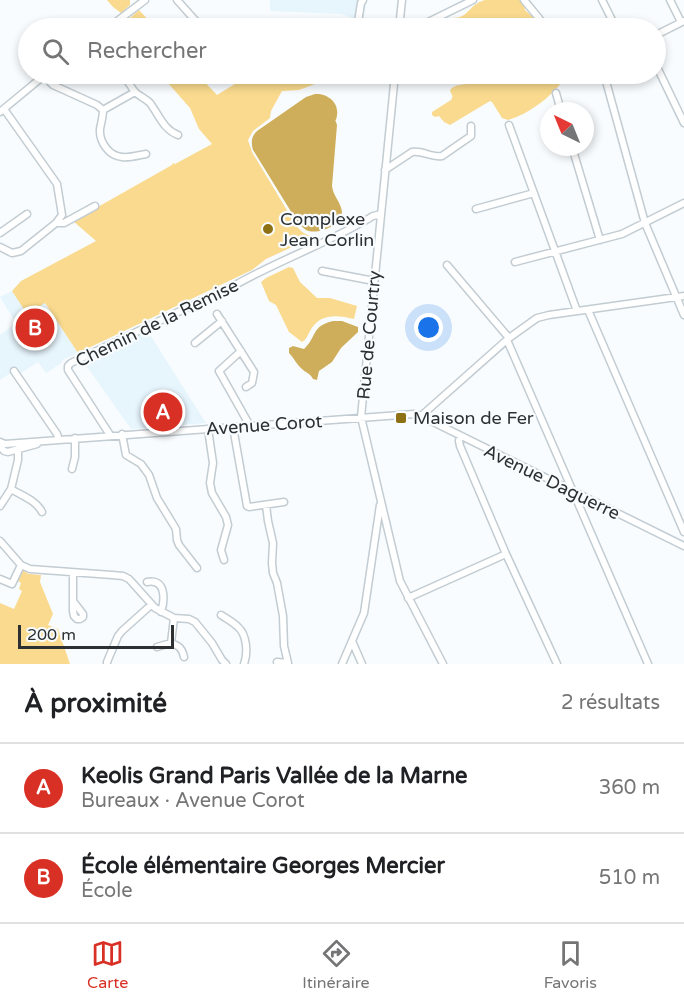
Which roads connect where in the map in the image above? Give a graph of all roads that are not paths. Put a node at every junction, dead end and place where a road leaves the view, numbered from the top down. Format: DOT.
graph roads {
  1 [pos="143,0"];
  2 [pos="177,0"];
  3 [pos="363,0"];
  4 [pos="402,0"];
  5 [pos="472,0"];
  6 [pos="524,0"];
  7 [pos="602,0"];
  8 [pos="670,0"];
  9 [pos="120,18"];
  10 [pos="193,18"];
  11 [pos="359,18"];
  12 [pos="400,18"];
  13 [pos="436,18"];
  14 [pos="539,18"];
  15 [pos="611,18"];
  16 [pos="683,22"];
  17 [pos="666,30"];
  18 [pos="36,84"];
  19 [pos="52,84"];
  20 [pos="130,84"];
  21 [pos="394,84"];
  22 [pos="607,84"];
  23 [pos="665,84"];
  24 [pos="135,92"];
  25 [pos="556,93"];
  26 [pos="558,102"];
  27 [pos="2,110"];
  28 [pos="103,110"];
  29 [pos="684,123"];
  30 [pos="509,125"];
  31 [pos="471,126"];
  32 [pos="178,135"];
  33 [pos="146,154"];
  34 [pos="575,156"];
  35 [pos="385,170"];
  36 [pos="534,193"];
  37 [pos="684,203"];
  38 [pos="95,206"];
  39 [pos="476,209"];
  40 [pos="27,214"];
  41 [pos="381,214"];
  42 [pos="645,223"];
  43 [pos="56,224"];
  44 [pos="0,233"];
  45 [pos="600,240"];
  46 [pos="0,248"];
  47 [pos="556,252"];
  48 [pos="515,262"];
  49 [pos="447,265"];
  50 [pos="322,271"];
  51 [pos="374,281"];
  52 [pos="676,296"];
  53 [pos="684,296"];
  54 [pos="588,310"];
  55 [pos="577,311"];
  56 [pos="217,314"];
  57 [pos="684,315"];
  58 [pos="222,321"];
  59 [pos="508,339"];
  60 [pos="195,343"];
  61 [pos="241,351"];
  62 [pos="14,371"];
  63 [pos="246,387"];
  64 [pos="421,416"];
  65 [pos="361,417"];
  66 [pos="250,426"];
  67 [pos="233,427"];
  68 [pos="208,429"];
  69 [pos="122,434"];
  70 [pos="110,435"];
  71 [pos="460,436"];
  72 [pos="75,438"];
  73 [pos="59,440"];
  74 [pos="3,448"];
  75 [pos="18,449"];
  76 [pos="16,468"];
  77 [pos="72,469"];
  78 [pos="11,489"];
  79 [pos="573,491"];
  80 [pos="284,502"];
  81 [pos="266,505"];
  82 [pos="0,506"];
  83 [pos="42,512"];
  84 [pos="381,522"];
  85 [pos="684,532"];
  86 [pos="0,541"];
  87 [pos="684,546"];
  88 [pos="506,554"];
  89 [pos="224,560"];
  90 [pos="21,565"];
  91 [pos="197,568"];
  92 [pos="73,573"];
  93 [pos="0,579"];
  94 [pos="147,582"];
  95 [pos="408,598"];
  96 [pos="74,601"];
  97 [pos="151,605"];
  98 [pos="161,612"];
  99 [pos="221,615"];
  100 [pos="174,618"];
  101 [pos="352,641"];
  102 [pos="171,642"];
  103 [pos="158,647"];
  104 [pos="184,657"];
  105 [pos="277,662"];
  106 [pos="107,664"];
  107 [pos="226,664"];
  108 [pos="244,664"];
  109 [pos="342,664"];
  110 [pos="362,664"];
  111 [pos="443,664"];
  112 [pos="556,664"];
  113 [pos="648,664"];
  1 -- 9 [label="street"];
  2 -- 10 [label="street"];
  3 -- 11 [label="street"];
  4 -- 12 [label="street"];
  5 -- 13 [label="street"];
  6 -- 14 [label="street"];
  7 -- 15 [label="street"];
  8 -- 16 [label="street"];
  16 -- 17 [label="street"];
  18 -- 27 [label="street"];
  19 -- 28 [label="street"];
  20 -- 24 [label="street"];
  21 -- 35 [label="street, Rue de Courtry"];
  22 -- 42 [label="street"];
  23 -- 29 [label="street"];
  24 -- 28 [label="street"];
  24 -- 32 [label="street"];
  25 -- 26 [label="street"];
  27 -- 43 [label="street"];
  28 -- 33 [label="street"];
  30 -- 36 [label="street"];
  31 -- 35 [label="street"];
  34 -- 45 [label="street"];
  35 -- 41 [label="street, Rue de Courtry"];
  36 -- 39 [label="street"];
  36 -- 47 [label="street"];
  37 -- 42 [label="street"];
  38 -- 43 [label="street"];
  40 -- 44 [label="street"];
  41 -- 51 [label="street, Rue de Courtry"];
  41 -- 70 [label="street, Chemin de la Remise"];
  42 -- 45 [label="street"];
  42 -- 52 [label="street"];
  43 -- 46 [label="street"];
  45 -- 47 [label="street"];
  47 -- 48 [label="street"];
  47 -- 55 [label="street"];
  49 -- 59 [label="street"];
  50 -- 51 [label="street"];
  51 -- 65 [label="street, Rue de Courtry"];
  52 -- 53 [label="street"];
  52 -- 54 [label="street"];
  52 -- 57 [label="street"];
  54 -- 55 [label="street"];
  54 -- 85 [label="street"];
  55 -- 59 [label="street"];
  56 -- 58 [label="street"];
  58 -- 60 [label="street"];
  58 -- 61 [label="street"];
  59 -- 64 [label="street"];
  59 -- 79 [label="street"];
  61 -- 63 [label="street"];
  61 -- 66 [label="street"];
  62 -- 73 [label="street"];
  64 -- 65 [label="street, Avenue Corot"];
  64 -- 71 [label="street, Avenue Daguerre"];
  65 -- 66 [label="street, Avenue Corot"];
  65 -- 84 [label="street, Rue de Courtry"];
  66 -- 67 [label="street, Avenue Corot"];
  67 -- 68 [label="street, Avenue Corot"];
  67 -- 81 [label="street"];
  68 -- 69 [label="street, Avenue Corot"];
  68 -- 89 [label="street"];
  69 -- 70 [label="street, Avenue Corot"];
  69 -- 91 [label="street"];
  70 -- 72 [label="street, Avenue Corot"];
  71 -- 79 [label="street, Avenue Daguerre"];
  71 -- 88 [label="street"];
  72 -- 73 [label="street, Avenue Corot"];
  72 -- 77 [label="street"];
  73 -- 74 [label="street, Avenue Corot"];
  73 -- 75 [label="street, Avenue Corot"];
  74 -- 75 [label="street, Avenue Corot"];
  74 -- 76 [label="street"];
  75 -- 76 [label="street"];
  76 -- 78 [label="street"];
  78 -- 82 [label="street"];
  78 -- 83 [label="street"];
  79 -- 87 [label="street, Avenue Daguerre"];
  79 -- 113 [label="street"];
  80 -- 81 [label="street"];
  81 -- 105 [label="street"];
  84 -- 95 [label="street, Rue de Courtry"];
  84 -- 101 [label="street"];
  86 -- 90 [label="street"];
  88 -- 95 [label="street"];
  88 -- 112 [label="street"];
  90 -- 92 [label="street"];
  90 -- 93 [label="street"];
  92 -- 96 [label="street"];
  92 -- 97 [label="street"];
  94 -- 98 [label="street"];
  95 -- 111 [label="street, Rue de Courtry"];
  97 -- 98 [label="street"];
  97 -- 106 [label="street"];
  98 -- 100 [label="street"];
  99 -- 108 [label="street"];
  100 -- 102 [label="street"];
  100 -- 107 [label="street"];
  101 -- 109 [label="street"];
  101 -- 110 [label="street"];
  102 -- 103 [label="street"];
  102 -- 104 [label="street"];
}
